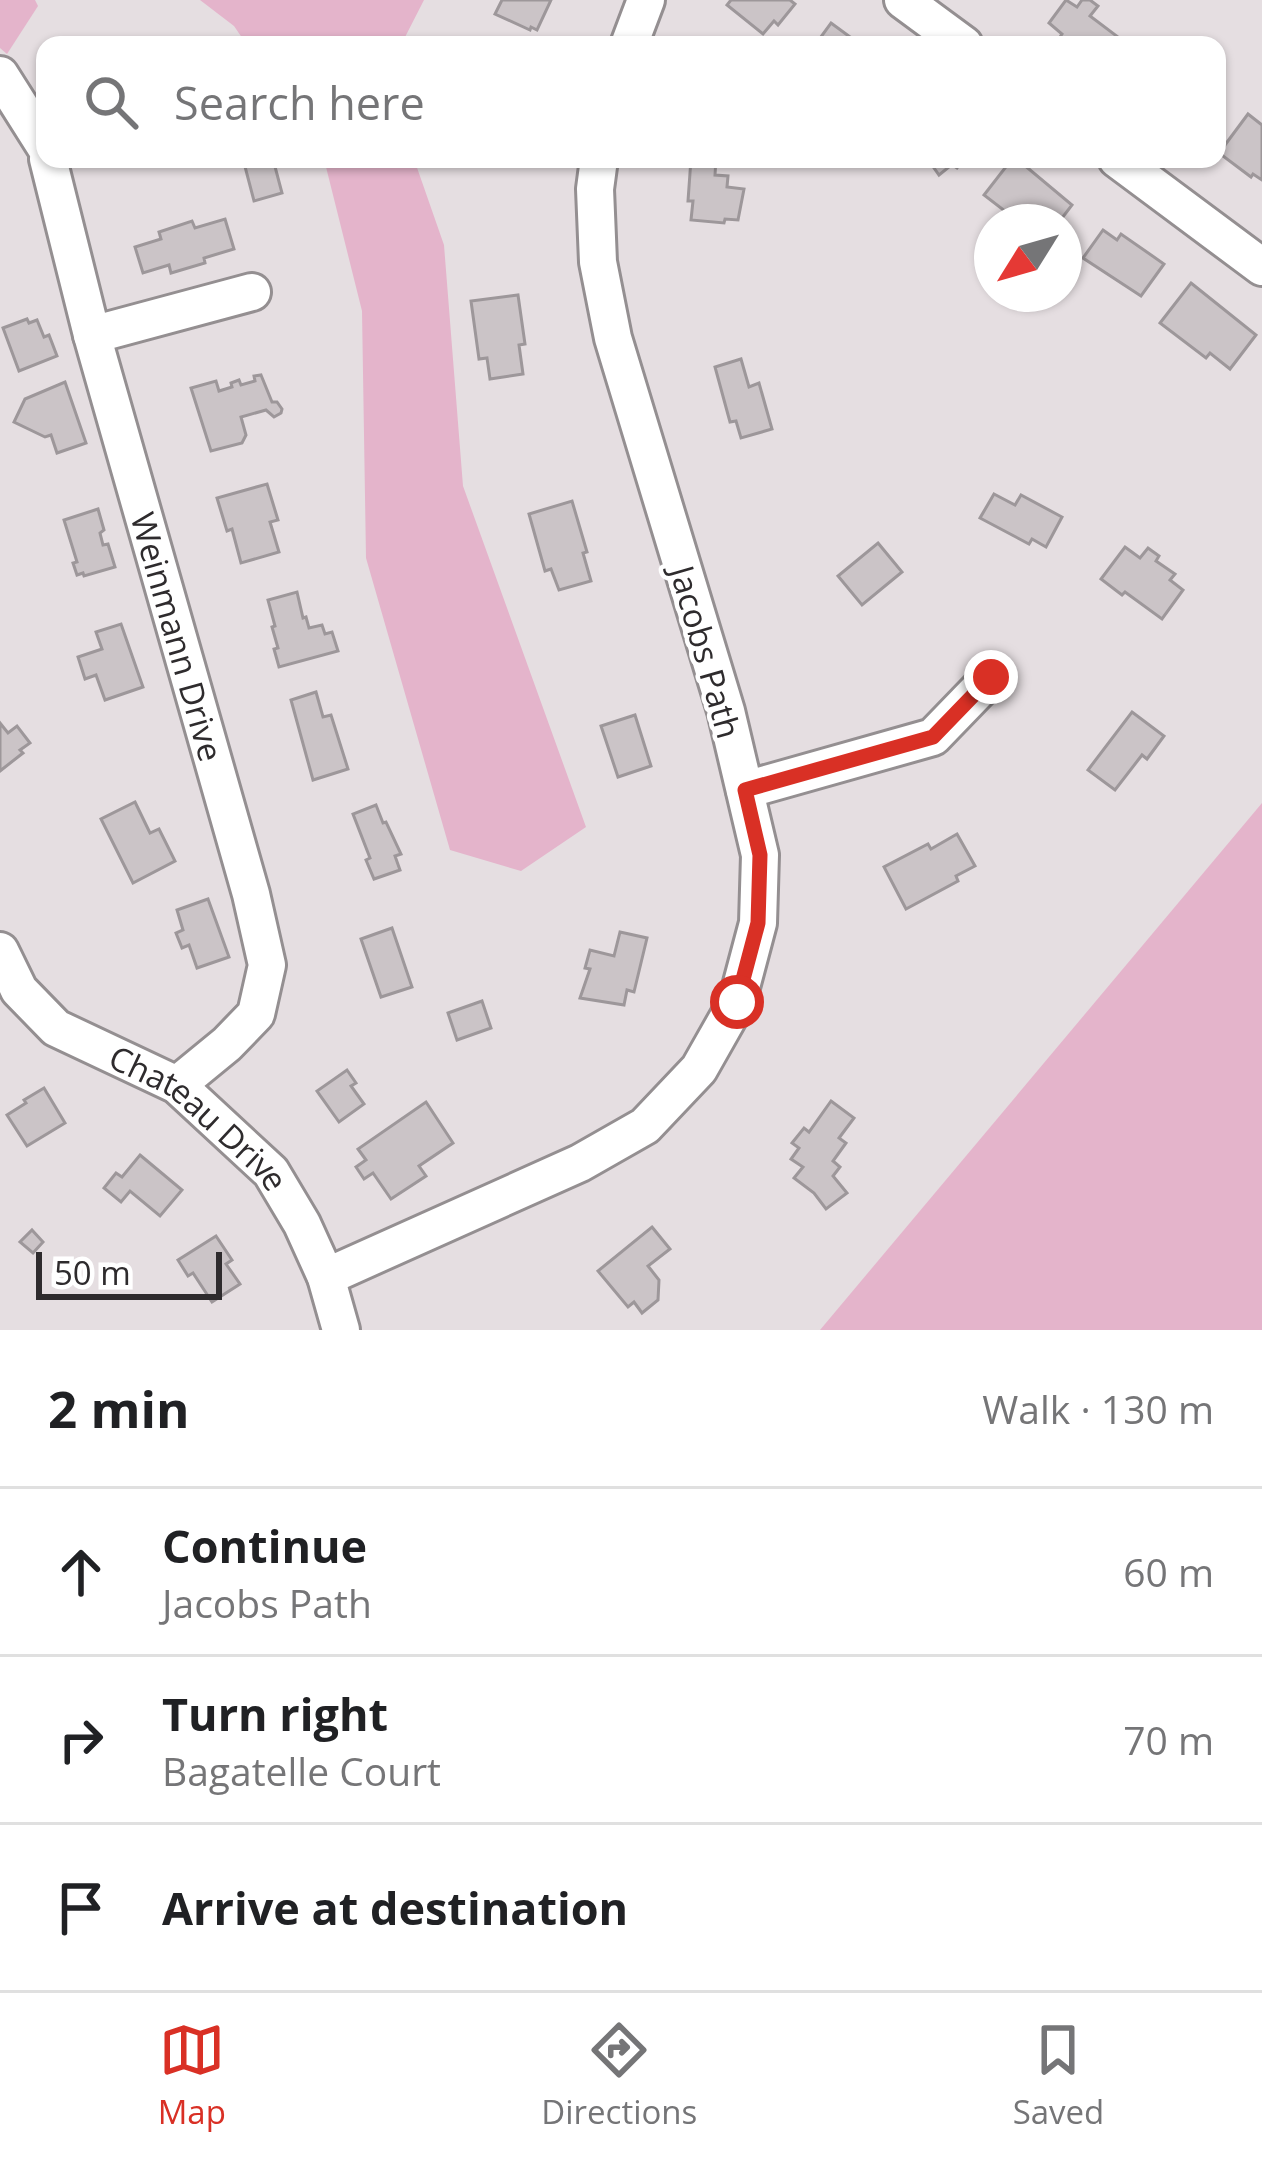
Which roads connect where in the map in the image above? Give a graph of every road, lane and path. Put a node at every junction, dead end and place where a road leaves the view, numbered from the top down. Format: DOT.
graph roads {
  1 [pos="646,0"];
  2 [pos="903,0"];
  3 [pos="632,36"];
  4 [pos="952,36"];
  5 [pos="0,75"];
  6 [pos="36,132"];
  7 [pos="50,168"];
  8 [pos="598,168"];
  9 [pos="1129,168"];
  10 [pos="1262,267"];
  11 [pos="252,292"];
  12 [pos="92,335"];
  13 [pos="991,677"];
  14 [pos="745,790"];
  15 [pos="0,951"];
  16 [pos="10,1004"];
  17 [pos="177,1085"];
  18 [pos="326,1276"];
  19 [pos="341,1330"];
  1 -- 3 [label="street"];
  2 -- 4 [label="street"];
  5 -- 6 [label="street"];
  7 -- 12 [label="street, Weinmann Drive"];
  8 -- 14 [label="street, Jacobs Path"];
  9 -- 10 [label="street"];
  11 -- 12 [label="street"];
  12 -- 17 [label="street, Weinmann Drive"];
  13 -- 14 [label="street"];
  14 -- 18 [label="street, Jacobs Path"];
  15 -- 16 [label="street, Chateau Drive"];
  16 -- 17 [label="street, Chateau Drive"];
  17 -- 18 [label="street, Chateau Drive"];
  18 -- 19 [label="street, Chateau Drive"];
}
